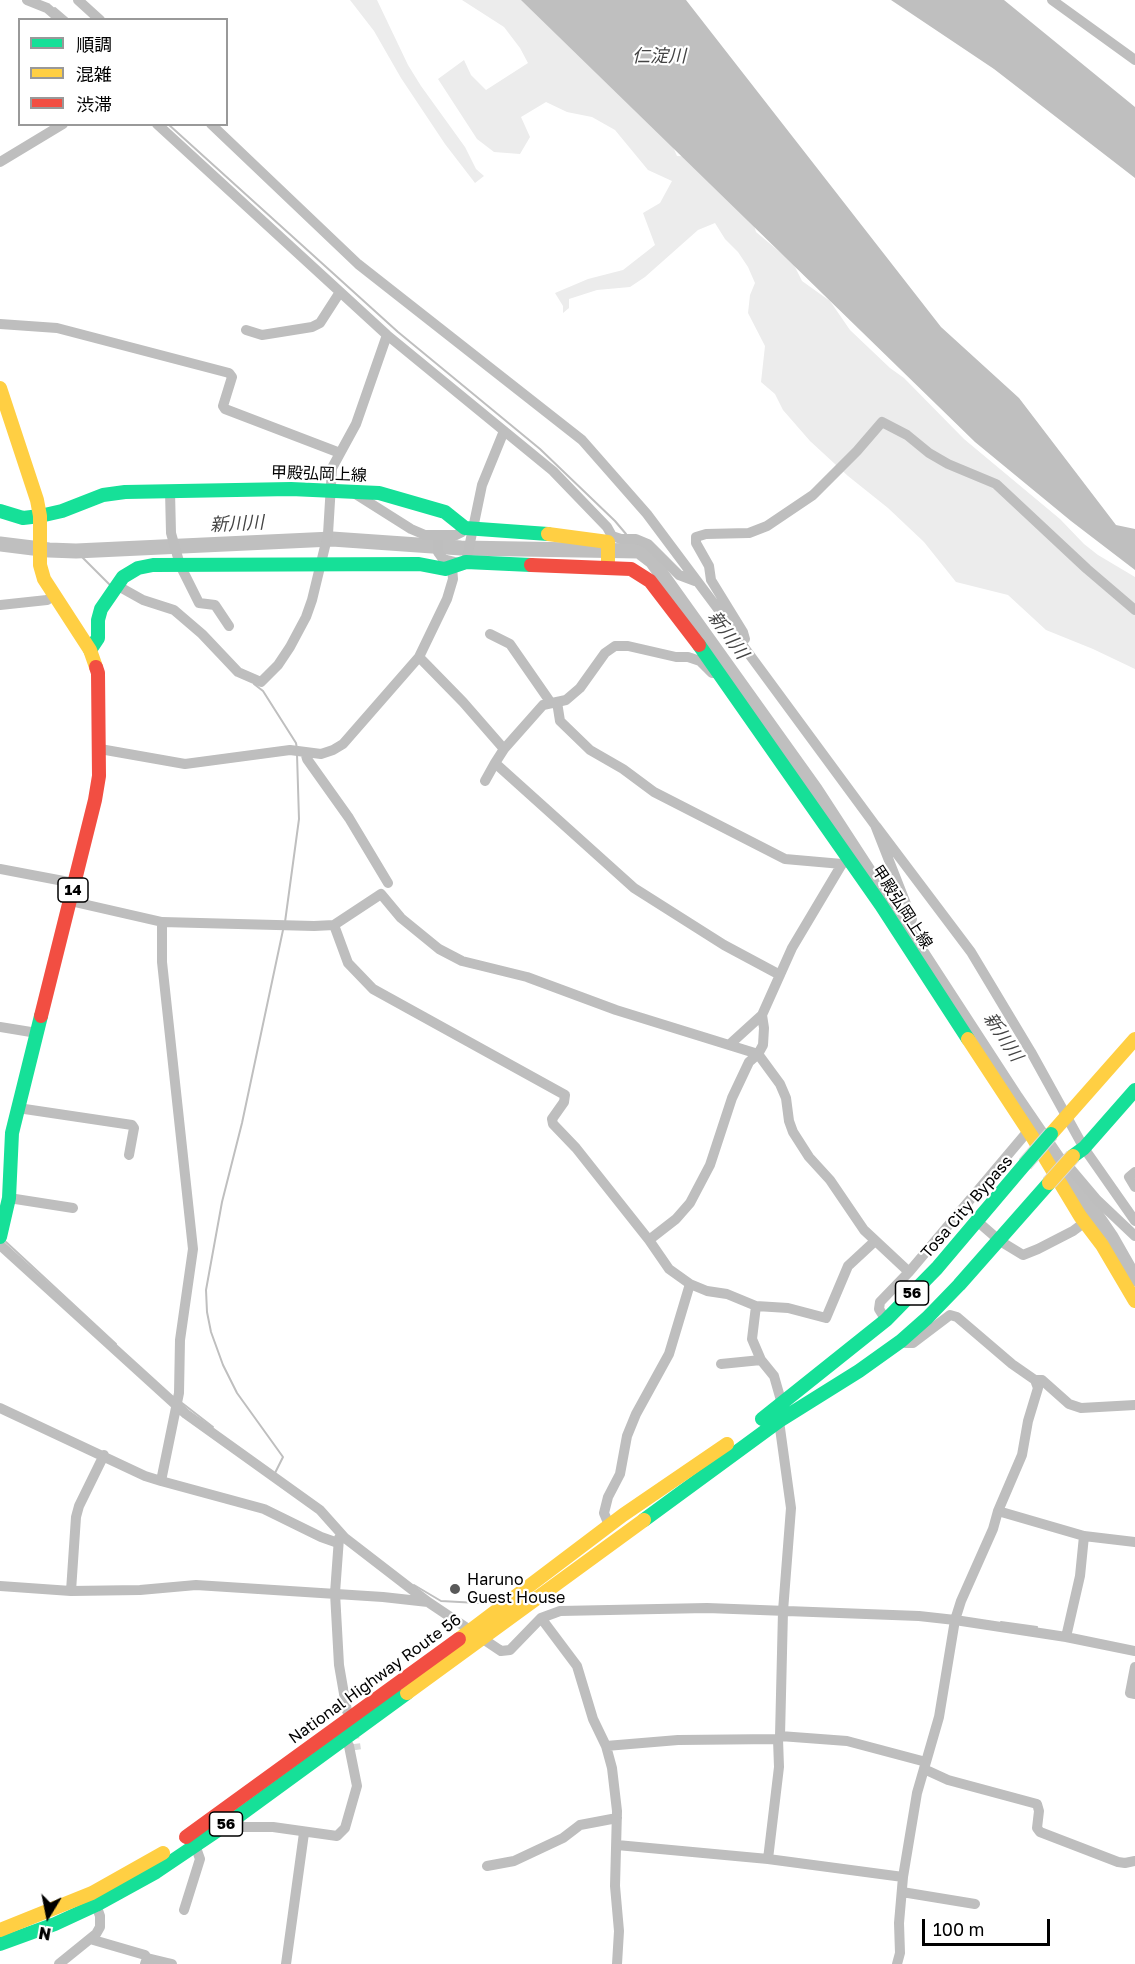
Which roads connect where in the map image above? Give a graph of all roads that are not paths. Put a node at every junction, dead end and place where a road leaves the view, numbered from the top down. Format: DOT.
graph roads {
  1 [pos="27,0"];
  2 [pos="78,0"];
  3 [pos="1052,0"];
  4 [pos="59,18"];
  5 [pos="98,18"];
  6 [pos="1135,60"];
  7 [pos="60,126"];
  8 [pos="159,126"];
  9 [pos="213,126"];
  10 [pos="0,162"];
  11 [pos="340,292"];
  12 [pos="0,324"];
  13 [pos="246,330"];
  14 [pos="387,335"];
  15 [pos="0,388"];
  16 [pos="504,431"];
  17 [pos="340,453"];
  18 [pos="330,489"];
  19 [pos="351,490"];
  20 [pos="170,491"];
  21 [pos="0,511"];
  22 [pos="40,516"];
  23 [pos="469,528"];
  24 [pos="610,539"];
  25 [pos="438,544"];
  26 [pos="179,558"];
  27 [pos="464,558"];
  28 [pos="321,564"];
  29 [pos="608,567"];
  30 [pos="697,582"];
  31 [pos="116,588"];
  32 [pos="53,596"];
  33 [pos="0,605"];
  34 [pos="1135,610"];
  35 [pos="229,626"];
  36 [pos="490,634"];
  37 [pos="738,639"];
  38 [pos="90,650"];
  39 [pos="419,657"];
  40 [pos="720,673"];
  41 [pos="554,702"];
  42 [pos="100,749"];
  43 [pos="504,749"];
  44 [pos="299,751"];
  45 [pos="495,763"];
  46 [pos="485,781"];
  47 [pos="876,826"];
  48 [pos="846,862"];
  49 [pos="0,870"];
  50 [pos="74,883"];
  51 [pos="388,883"];
  52 [pos="70,901"];
  53 [pos="162,922"];
  54 [pos="334,925"];
  55 [pos="902,936"];
  56 [pos="780,975"];
  57 [pos="762,1015"];
  58 [pos="0,1027"];
  59 [pos="37,1033"];
  60 [pos="1135,1039"];
  61 [pos="729,1045"];
  62 [pos="758,1054"];
  63 [pos="1135,1090"];
  64 [pos="18,1107"];
  65 [pos="1068,1117"];
  66 [pos="1031,1135"];
  67 [pos="1082,1148"];
  68 [pos="129,1155"];
  69 [pos="1135,1172"];
  70 [pos="1135,1187"];
  71 [pos="9,1198"];
  72 [pos="73,1208"];
  73 [pos="977,1221"];
  74 [pos="1135,1221"];
  75 [pos="1085,1222"];
  76 [pos="1135,1236"];
  77 [pos="0,1237"];
  78 [pos="650,1240"];
  79 [pos="874,1241"];
  80 [pos="1000,1241"];
  81 [pos="0,1245"];
  82 [pos="909,1272"];
  83 [pos="690,1284"];
  84 [pos="1135,1301"];
  85 [pos="756,1306"];
  86 [pos="886,1320"];
  87 [pos="901,1341"];
  88 [pos="761,1360"];
  89 [pos="721,1364"];
  90 [pos="1035,1380"];
  91 [pos="176,1403"];
  92 [pos="782,1404"];
  93 [pos="1135,1405"];
  94 [pos="0,1408"];
  95 [pos="779,1420"];
  96 [pos="104,1455"];
  97 [pos="161,1481"];
  98 [pos="998,1511"];
  99 [pos="609,1525"];
  100 [pos="1084,1536"];
  101 [pos="339,1537"];
  102 [pos="1135,1542"];
  103 [pos="0,1586"];
  104 [pos="71,1591"];
  105 [pos="335,1593"];
  106 [pos="428,1602"];
  107 [pos="783,1611"];
  108 [pos="541,1618"];
  109 [pos="955,1620"];
  110 [pos="476,1634"];
  111 [pos="1066,1637"];
  112 [pos="1135,1651"];
  113 [pos="339,1665"];
  114 [pos="1135,1666"];
  115 [pos="1135,1694"];
  116 [pos="349,1699"];
  117 [pos="351,1717"];
  118 [pos="344,1738"];
  119 [pos="779,1738"];
  120 [pos="606,1746"];
  121 [pos="356,1750"];
  122 [pos="925,1766"];
  123 [pos="356,1779"];
  124 [pos="617,1818"];
  125 [pos="233,1820"];
  126 [pos="304,1833"];
  127 [pos="195,1845"];
  128 [pos="617,1845"];
  129 [pos="768,1859"];
  130 [pos="1135,1861"];
  131 [pos="487,1866"];
  132 [pos="903,1877"];
  133 [pos="902,1892"];
  134 [pos="94,1899"];
  135 [pos="975,1904"];
  136 [pos="184,1910"];
  137 [pos="0,1929"];
  138 [pos="90,1939"];
  139 [pos="0,1944"];
  140 [pos="146,1961"];
  141 [pos="59,1964"];
  142 [pos="172,1964"];
  143 [pos="286,1964"];
  144 [pos="617,1964"];
  145 [pos="898,1964"];
  1 -- 4 [label="street"];
  2 -- 5 [label="street"];
  3 -- 6 [label="street"];
  7 -- 10 [label="street"];
  8 -- 11 [label="street"];
  9 -- 30 [label="street"];
  11 -- 13 [label="street"];
  11 -- 14 [label="street"];
  12 -- 17 [label="street"];
  14 -- 16 [label="street"];
  14 -- 17 [label="street"];
  15 -- 22 [label="main road, 14"];
  16 -- 23 [label="street"];
  16 -- 24 [label="street"];
  17 -- 18 [label="street"];
  18 -- 19 [label="main road, 甲殿弘岡上線"];
  18 -- 20 [label="main road, 甲殿弘岡上線"];
  18 -- 28 [label="street"];
  19 -- 23 [label="main road, 甲殿弘岡上線"];
  19 -- 25 [label="street"];
  20 -- 22 [label="main road, 甲殿弘岡上線"];
  20 -- 26 [label="street"];
  21 -- 22 [label="main road, 甲殿弘岡上線"];
  22 -- 32 [label="main road, 14"];
  23 -- 24 [label="main road"];
  23 -- 25 [label="street"];
  23 -- 27 [label="street"];
  24 -- 29 [label="main road"];
  24 -- 30 [label="street"];
  25 -- 27 [label="street"];
  26 -- 28 [label="main road, 甲殿弘岡上線"];
  26 -- 31 [label="main road, 甲殿弘岡上線"];
  26 -- 35 [label="street"];
  27 -- 28 [label="main road, 甲殿弘岡上線"];
  27 -- 29 [label="main road, 甲殿弘岡上線"];
  27 -- 39 [label="street"];
  28 -- 31 [label="street"];
  29 -- 40 [label="main road, 甲殿弘岡上線"];
  30 -- 37 [label="street"];
  31 -- 38 [label="main road, 甲殿弘岡上線"];
  32 -- 33 [label="street"];
  32 -- 38 [label="main road, 14"];
  34 -- 37 [label="street"];
  36 -- 41 [label="street"];
  37 -- 47 [label="street"];
  38 -- 42 [label="main road, 14"];
  39 -- 43 [label="street"];
  39 -- 44 [label="street"];
  40 -- 41 [label="street"];
  40 -- 48 [label="main road, 甲殿弘岡上線"];
  41 -- 43 [label="street"];
  41 -- 48 [label="street"];
  42 -- 44 [label="street"];
  42 -- 50 [label="main road, 14"];
  43 -- 45 [label="street"];
  44 -- 51 [label="street"];
  45 -- 46 [label="street"];
  45 -- 56 [label="street"];
  47 -- 55 [label="street"];
  47 -- 65 [label="street"];
  48 -- 55 [label="main road, 甲殿弘岡上線"];
  48 -- 56 [label="street"];
  49 -- 50 [label="street"];
  50 -- 52 [label="main road, 14"];
  52 -- 53 [label="street"];
  52 -- 59 [label="main road, 14"];
  53 -- 54 [label="street"];
  53 -- 91 [label="street"];
  54 -- 61 [label="street"];
  54 -- 78 [label="street"];
  55 -- 66 [label="main road, 甲殿弘岡上線"];
  56 -- 57 [label="street"];
  57 -- 61 [label="street"];
  57 -- 62 [label="street"];
  58 -- 59 [label="street"];
  59 -- 64 [label="main road, 14"];
  60 -- 65 [label="main road, Tosa City Bypass / 56"];
  61 -- 62 [label="street"];
  62 -- 78 [label="street"];
  62 -- 79 [label="street"];
  63 -- 67 [label="main road, 56"];
  64 -- 68 [label="street"];
  64 -- 71 [label="main road, 14"];
  65 -- 67 [label="street"];
  65 -- 73 [label="main road, Tosa City Bypass / 56, bridge"];
  66 -- 75 [label="main road, 甲殿弘岡上線"];
  66 -- 76 [label="street"];
  66 -- 82 [label="street"];
  67 -- 74 [label="street"];
  67 -- 80 [label="main road, 56, bridge"];
  69 -- 70 [label="street"];
  71 -- 72 [label="street"];
  71 -- 77 [label="main road, 14"];
  73 -- 80 [label="street"];
  73 -- 86 [label="main road, Tosa City Bypass / 56"];
  75 -- 80 [label="street"];
  75 -- 84 [label="main road, 甲殿弘岡上線"];
  78 -- 83 [label="street"];
  79 -- 82 [label="street"];
  79 -- 85 [label="street"];
  80 -- 87 [label="main road, 56"];
  81 -- 91 [label="street"];
  82 -- 86 [label="street"];
  83 -- 85 [label="street"];
  83 -- 99 [label="street"];
  85 -- 88 [label="street"];
  86 -- 92 [label="main road, Tosa City Bypass / 56"];
  87 -- 90 [label="street"];
  87 -- 95 [label="main road, 56"];
  88 -- 89 [label="street"];
  88 -- 92 [label="street"];
  90 -- 93 [label="street"];
  90 -- 98 [label="street"];
  91 -- 97 [label="street"];
  91 -- 101 [label="street"];
  92 -- 95 [label="street"];
  92 -- 99 [label="main road, National Highway Route 56 / 56"];
  94 -- 96 [label="street"];
  95 -- 107 [label="street"];
  95 -- 110 [label="main road, National Highway Route 56 / 56"];
  96 -- 97 [label="street"];
  96 -- 104 [label="street"];
  97 -- 101 [label="street"];
  98 -- 100 [label="street"];
  98 -- 109 [label="street"];
  99 -- 110 [label="main road, National Highway Route 56 / 56"];
  100 -- 102 [label="street"];
  100 -- 111 [label="street"];
  101 -- 105 [label="street"];
  101 -- 106 [label="street"];
  103 -- 104 [label="street"];
  104 -- 105 [label="street"];
  105 -- 106 [label="street"];
  105 -- 113 [label="street"];
  106 -- 110 [label="street"];
  107 -- 108 [label="street"];
  107 -- 109 [label="street"];
  107 -- 119 [label="street"];
  108 -- 110 [label="street"];
  108 -- 120 [label="street"];
  109 -- 111 [label="street"];
  109 -- 122 [label="street"];
  110 -- 117 [label="main road, National Highway Route 56 / 56"];
  110 -- 118 [label="main road, National Highway Route 56 / 56"];
  111 -- 112 [label="street"];
  113 -- 116 [label="street"];
  113 -- 117 [label="street"];
  114 -- 115 [label="street"];
  117 -- 134 [label="main road, National Highway Route 56 / 56"];
  118 -- 123 [label="street"];
  118 -- 125 [label="main road, National Highway Route 56 / 56"];
  119 -- 120 [label="street"];
  119 -- 122 [label="street"];
  119 -- 129 [label="street"];
  120 -- 124 [label="street"];
  121 -- 123 [label="street"];
  122 -- 130 [label="street"];
  122 -- 132 [label="street"];
  123 -- 126 [label="street"];
  124 -- 128 [label="street"];
  124 -- 131 [label="street"];
  125 -- 126 [label="street"];
  125 -- 127 [label="main road, National Highway Route 56 / 56"];
  126 -- 143 [label="street"];
  127 -- 134 [label="main road, National Highway Route 56 / 56"];
  127 -- 136 [label="street"];
  128 -- 129 [label="street"];
  128 -- 144 [label="street"];
  129 -- 132 [label="street"];
  132 -- 133 [label="street"];
  133 -- 135 [label="street"];
  133 -- 145 [label="street"];
  134 -- 137 [label="main road, National Highway Route 56 / 56"];
  134 -- 138 [label="street"];
  134 -- 139 [label="main road, National Highway Route 56 / 56"];
  138 -- 140 [label="street"];
  138 -- 141 [label="street"];
  140 -- 142 [label="street"];
}
